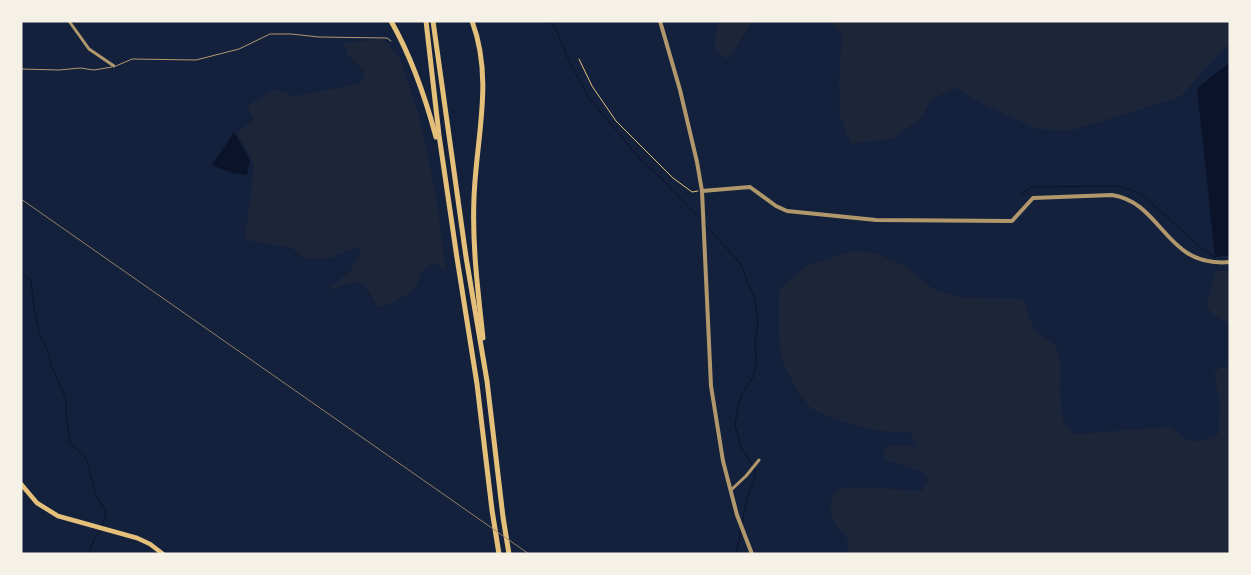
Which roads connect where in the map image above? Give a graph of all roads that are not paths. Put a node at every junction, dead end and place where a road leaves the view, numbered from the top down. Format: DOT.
graph roads {
  1 [pos="69,21"];
  2 [pos="391,21"];
  3 [pos="426,21"];
  4 [pos="432,21"];
  5 [pos="472,21"];
  6 [pos="660,21"];
  7 [pos="391,40"];
  8 [pos="114,66"];
  9 [pos="21,70"];
  10 [pos="442,155"];
  11 [pos="702,191"];
  12 [pos="1230,262"];
  13 [pos="487,381"];
  14 [pos="759,460"];
  15 [pos="21,484"];
  16 [pos="731,490"];
  17 [pos="163,554"];
  18 [pos="499,554"];
  19 [pos="509,554"];
  20 [pos="752,554"];
  1 -- 8 [label="street"];
  2 -- 10 [label="highway"];
  3 -- 10 [label="highway"];
  4 -- 13 [label="highway"];
  5 -- 13 [label="highway"];
  6 -- 11 [label="street"];
  7 -- 8 [label="lane"];
  8 -- 9 [label="lane"];
  10 -- 18 [label="highway"];
  11 -- 12 [label="street"];
  11 -- 16 [label="street"];
  13 -- 19 [label="highway"];
  14 -- 16 [label="street"];
  15 -- 17 [label="main road"];
  16 -- 20 [label="street"];
}
